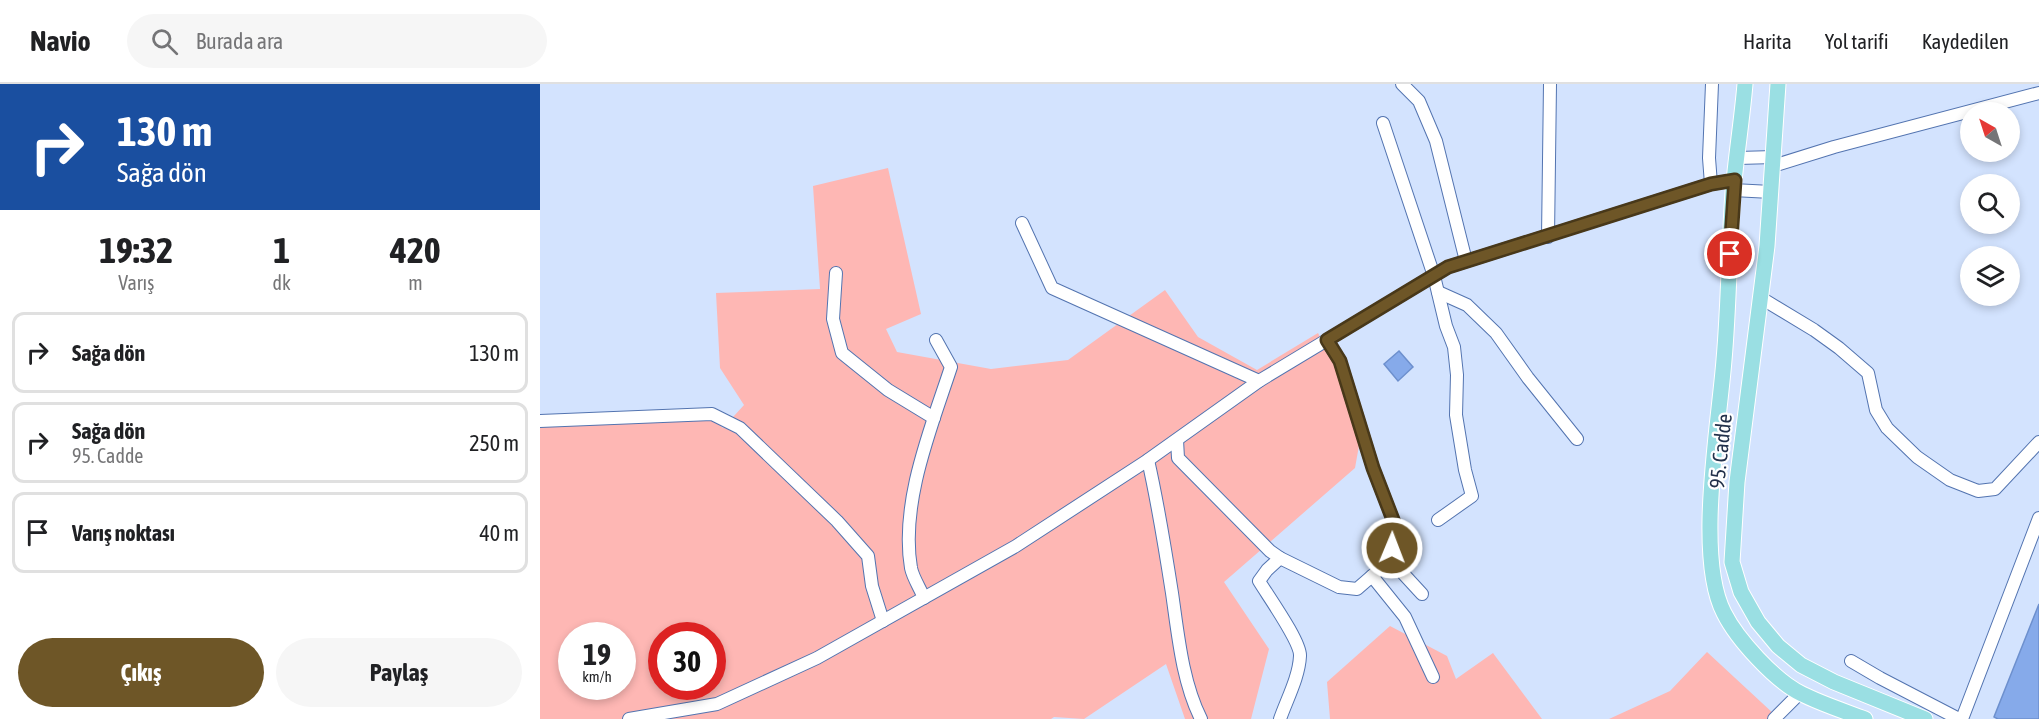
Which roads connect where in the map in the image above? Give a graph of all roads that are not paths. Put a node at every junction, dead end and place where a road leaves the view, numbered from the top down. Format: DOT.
graph roads {
  1 [pos="1401,84"];
  2 [pos="1550,84"];
  3 [pos="1712,84"];
  4 [pos="1746,84"];
  5 [pos="1778,84"];
  6 [pos="2039,93"];
  7 [pos="1383,123"];
  8 [pos="1738,158"];
  9 [pos="1774,162"];
  10 [pos="1711,184"];
  11 [pos="1734,185"];
  12 [pos="1771,192"];
  13 [pos="1022,223"];
  14 [pos="1548,237"];
  15 [pos="1466,261"];
  16 [pos="836,273"];
  17 [pos="1434,276"];
  18 [pos="1438,292"];
  19 [pos="1761,298"];
  20 [pos="936,340"];
  21 [pos="1327,340"];
  22 [pos="1259,381"];
  23 [pos="934,418"];
  24 [pos="540,421"];
  25 [pos="1577,439"];
  26 [pos="1177,440"];
  27 [pos="2039,442"];
  28 [pos="1148,460"];
  29 [pos="2039,518"];
  30 [pos="1438,520"];
  31 [pos="1387,556"];
  32 [pos="1280,558"];
  33 [pos="1372,576"];
  34 [pos="1422,594"];
  35 [pos="924,598"];
  36 [pos="883,621"];
  37 [pos="1851,661"];
  38 [pos="1434,677"];
  39 [pos="1800,693"];
  40 [pos="629,719"];
  41 [pos="1201,719"];
  42 [pos="1280,719"];
  43 [pos="1774,719"];
  44 [pos="1865,719"];
  45 [pos="1924,719"];
  46 [pos="1961,719"];
  1 -- 15 [label="street"];
  2 -- 14 [label="street"];
  3 -- 10 [label="street"];
  4 -- 8 [label="main road, 95. Cadde"];
  5 -- 9 [label="main road, 95. Cadde"];
  6 -- 9 [label="street"];
  7 -- 17 [label="street"];
  8 -- 9 [label="street"];
  8 -- 11 [label="main road, 95. Cadde"];
  9 -- 12 [label="main road, 95. Cadde"];
  10 -- 11 [label="street"];
  10 -- 14 [label="street"];
  11 -- 12 [label="street"];
  11 -- 39 [label="main road, 95. Cadde"];
  12 -- 19 [label="main road, 95. Cadde"];
  13 -- 22 [label="street"];
  14 -- 15 [label="street"];
  15 -- 17 [label="street"];
  16 -- 23 [label="street"];
  17 -- 18 [label="street"];
  17 -- 21 [label="street"];
  18 -- 25 [label="street"];
  18 -- 30 [label="street"];
  19 -- 27 [label="street"];
  19 -- 45 [label="main road, 95. Cadde"];
  20 -- 23 [label="street"];
  21 -- 22 [label="street"];
  21 -- 31 [label="street"];
  22 -- 26 [label="street"];
  23 -- 35 [label="street"];
  24 -- 36 [label="street"];
  26 -- 28 [label="street"];
  26 -- 32 [label="street"];
  28 -- 35 [label="street"];
  28 -- 41 [label="street"];
  29 -- 46 [label="street"];
  31 -- 33 [label="street"];
  31 -- 34 [label="street"];
  32 -- 33 [label="street"];
  32 -- 42 [label="street"];
  33 -- 38 [label="street"];
  35 -- 36 [label="street"];
  36 -- 40 [label="street"];
  37 -- 46 [label="street"];
  39 -- 43 [label="street"];
  39 -- 44 [label="main road, 95. Cadde"];
}
